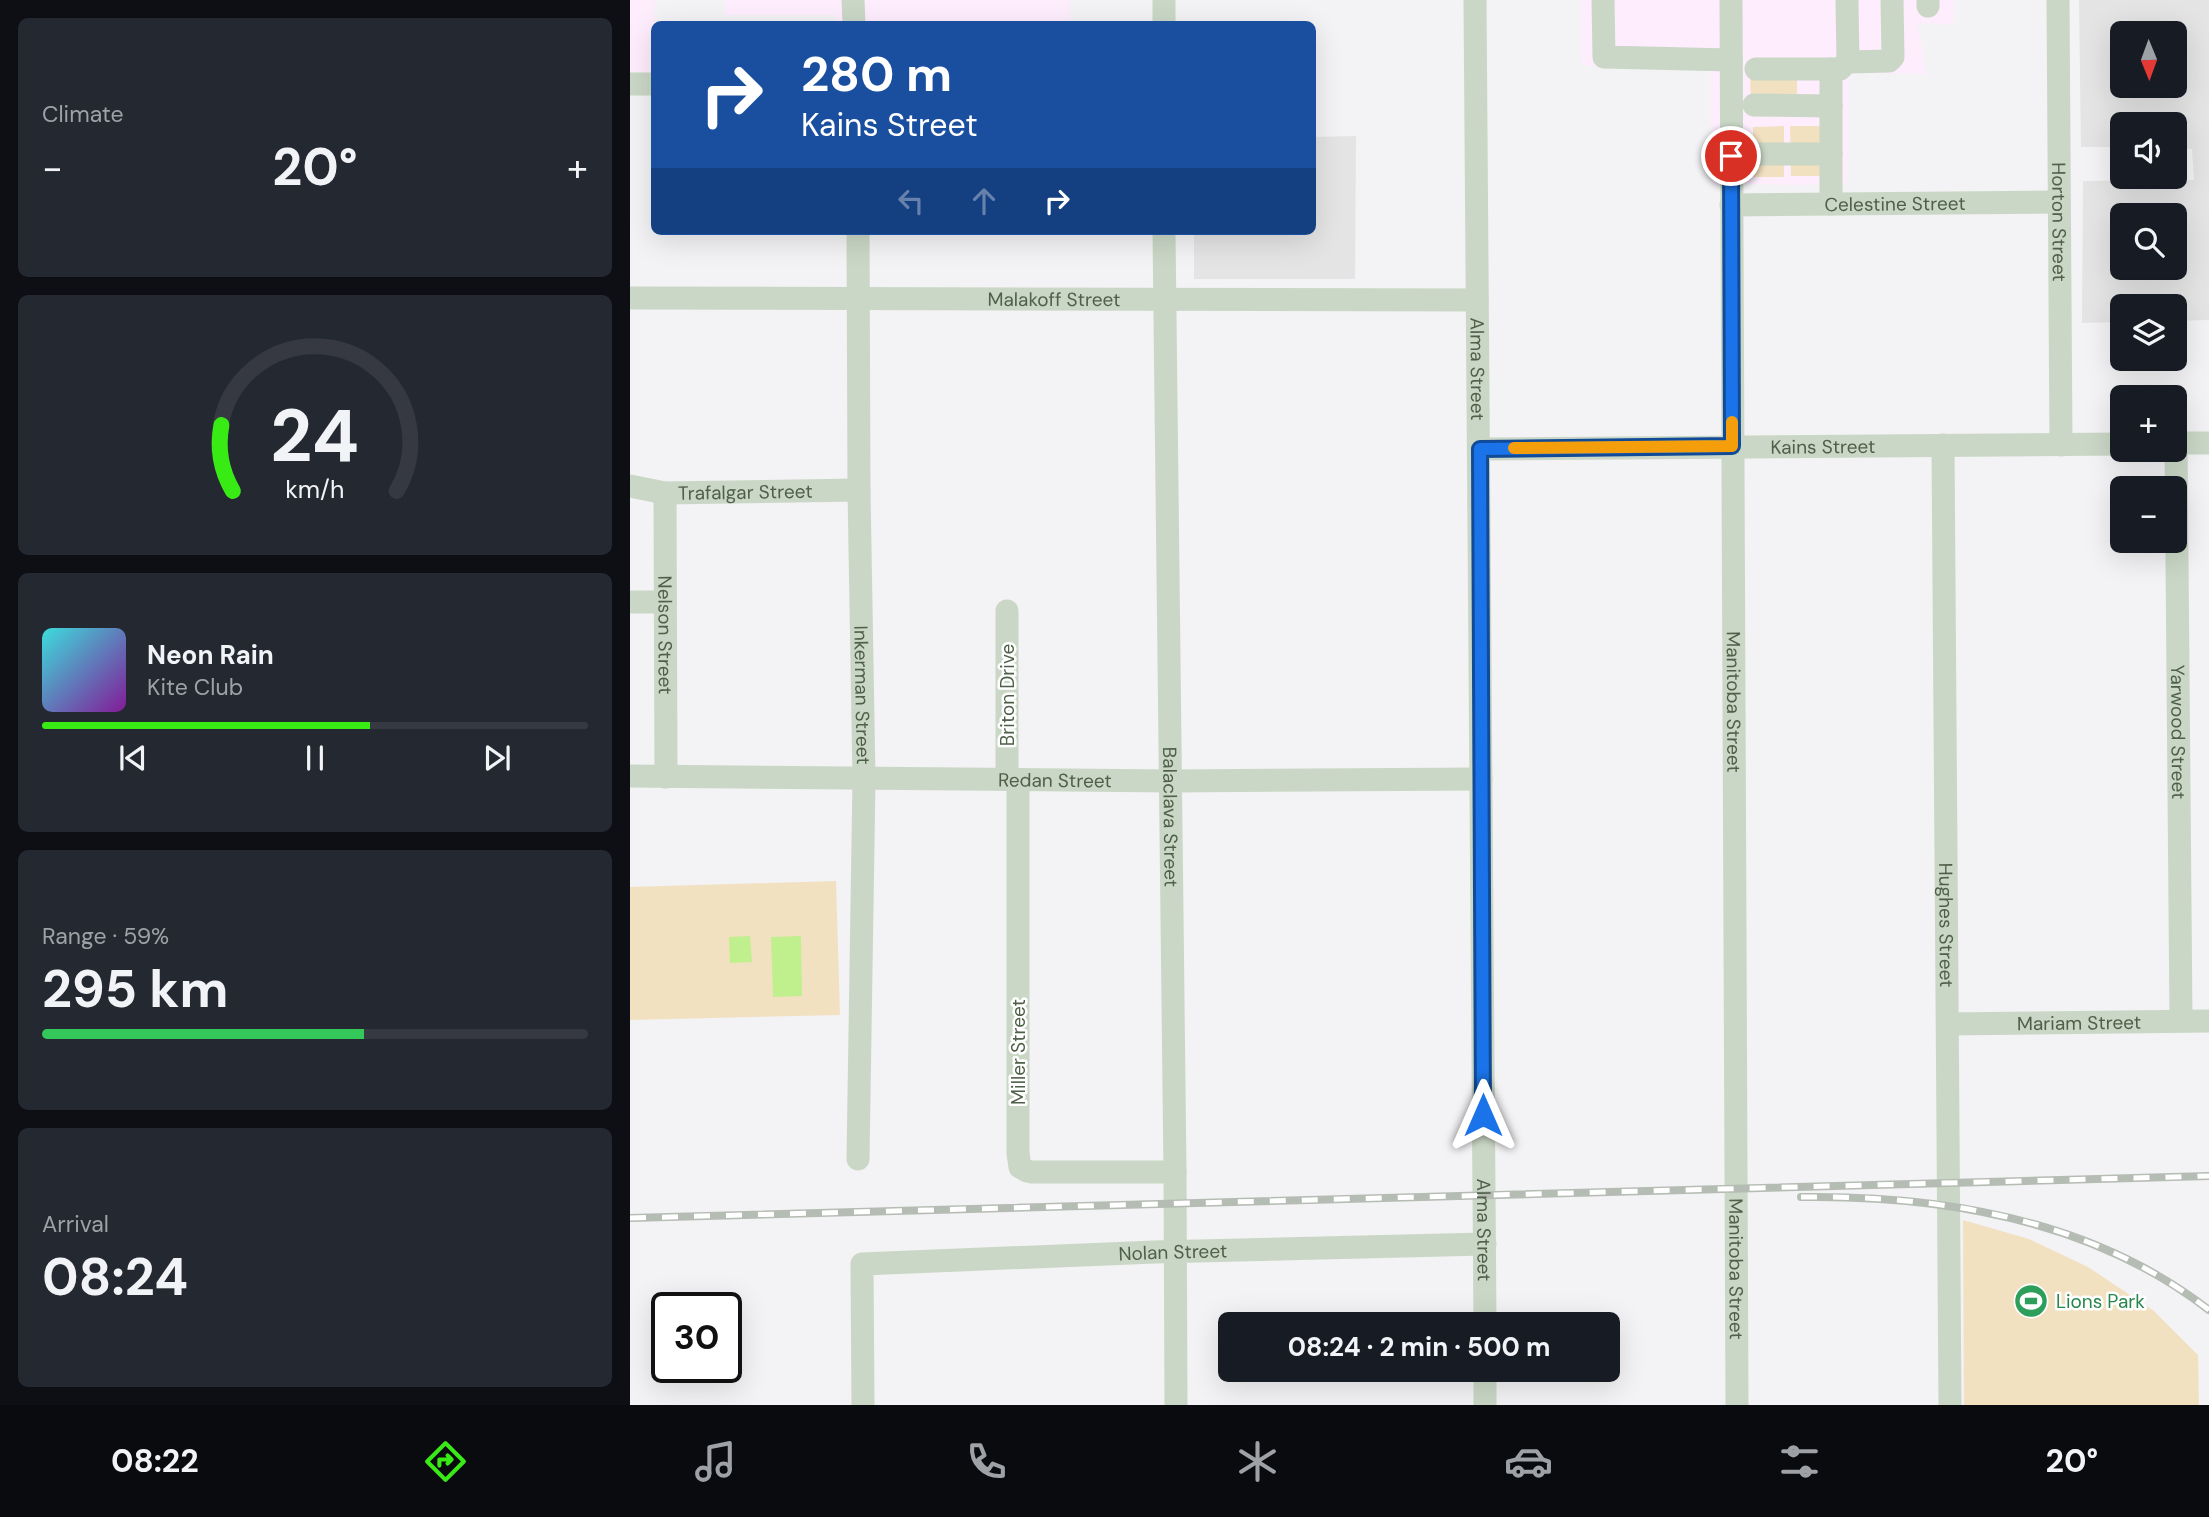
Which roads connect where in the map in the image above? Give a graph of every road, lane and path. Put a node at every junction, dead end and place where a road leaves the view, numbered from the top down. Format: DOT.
graph roads {
  1 [pos="853,0"];
  2 [pos="1164,0"];
  3 [pos="1475,0"];
  4 [pos="1603,0"];
  5 [pos="1731,0"];
  6 [pos="1847,0"];
  7 [pos="1892,0"];
  8 [pos="2058,0"];
  9 [pos="854,21"];
  10 [pos="1164,21"];
  11 [pos="1731,60"];
  12 [pos="1840,65"];
  13 [pos="1756,69"];
  14 [pos="630,84"];
  15 [pos="651,84"];
  16 [pos="1754,106"];
  17 [pos="1831,106"];
  18 [pos="1758,154"];
  19 [pos="1831,154"];
  20 [pos="2059,202"];
  21 [pos="1831,204"];
  22 [pos="1731,205"];
  23 [pos="858,235"];
  24 [pos="1164,235"];
  25 [pos="630,298"];
  26 [pos="859,299"];
  27 [pos="1164,300"];
  28 [pos="1477,300"];
  29 [pos="2187,443"];
  30 [pos="2209,443"];
  31 [pos="2110,444"];
  32 [pos="1943,445"];
  33 [pos="2061,445"];
  34 [pos="1732,446"];
  35 [pos="1480,449"];
  36 [pos="2176,462"];
  37 [pos="630,486"];
  38 [pos="859,491"];
  39 [pos="665,492"];
  40 [pos="630,602"];
  41 [pos="665,602"];
  42 [pos="1007,611"];
  43 [pos="630,776"];
  44 [pos="666,776"];
  45 [pos="864,779"];
  46 [pos="1481,779"];
  47 [pos="1012,780"];
  48 [pos="1171,781"];
  49 [pos="2181,1021"];
  50 [pos="2209,1021"];
  51 [pos="1948,1024"];
  52 [pos="858,1159"];
  53 [pos="1175,1172"];
  54 [pos="1485,1244"];
  55 [pos="1175,1251"];
  56 [pos="1485,1312"];
  57 [pos="1485,1382"];
  58 [pos="863,1405"];
  59 [pos="1176,1405"];
  60 [pos="1485,1405"];
  61 [pos="1737,1405"];
  62 [pos="1950,1405"];
  1 -- 9 [label="street"];
  2 -- 10 [label="street"];
  3 -- 28 [label="street, Alma Street"];
  4 -- 11 [label="street"];
  5 -- 11 [label="street, Manitoba Street"];
  6 -- 12 [label="street"];
  7 -- 12 [label="street"];
  8 -- 20 [label="street, Horton Street"];
  11 -- 22 [label="street, Manitoba Street"];
  12 -- 13 [label="street"];
  12 -- 17 [label="street"];
  14 -- 15 [label="street"];
  16 -- 17 [label="street"];
  17 -- 19 [label="street"];
  18 -- 19 [label="street"];
  19 -- 21 [label="street"];
  20 -- 21 [label="street, Celestine Street"];
  20 -- 33 [label="street, Horton Street"];
  21 -- 22 [label="street, Celestine Street"];
  22 -- 34 [label="street, Manitoba Street"];
  23 -- 26 [label="street, Inkerman Street"];
  24 -- 27 [label="street, Balaclava Street"];
  25 -- 26 [label="street, Malakoff Street"];
  26 -- 27 [label="street, Malakoff Street"];
  26 -- 38 [label="street, Inkerman Street"];
  27 -- 28 [label="street, Malakoff Street"];
  27 -- 48 [label="street, Balaclava Street"];
  28 -- 35 [label="street, Alma Street"];
  29 -- 30 [label="street"];
  31 -- 33 [label="street, Kains Street"];
  32 -- 33 [label="street, Kains Street"];
  32 -- 34 [label="street, Kains Street"];
  32 -- 51 [label="street, Hughes Street"];
  34 -- 35 [label="street, Kains Street"];
  34 -- 61 [label="street, Manitoba Street"];
  35 -- 46 [label="street, Alma Street"];
  36 -- 49 [label="street, Yarwood Street"];
  37 -- 39 [label="street, Trafalgar Street"];
  38 -- 39 [label="street, Trafalgar Street"];
  38 -- 45 [label="street, Inkerman Street"];
  39 -- 41 [label="street, Nelson Street"];
  40 -- 41 [label="street"];
  41 -- 44 [label="street, Nelson Street"];
  42 -- 47 [label="street, Briton Drive"];
  43 -- 44 [label="street, Redan Street"];
  44 -- 45 [label="street, Redan Street"];
  45 -- 47 [label="street, Redan Street"];
  45 -- 52 [label="street, Inkerman Street"];
  46 -- 48 [label="street, Redan Street"];
  46 -- 54 [label="street, Alma Street"];
  47 -- 48 [label="street, Redan Street"];
  47 -- 53 [label="street, Miller Street"];
  48 -- 53 [label="street, Balaclava Street"];
  49 -- 50 [label="street, Mariam Street"];
  49 -- 51 [label="street, Mariam Street"];
  51 -- 62 [label="street, Hughes Street"];
  53 -- 55 [label="street, Balaclava Street"];
  54 -- 55 [label="street, Nolan Street"];
  54 -- 56 [label="street, Alma Street"];
  55 -- 58 [label="street, Nolan Street"];
  55 -- 59 [label="street, Balaclava Street"];
  57 -- 60 [label="street"];
}
